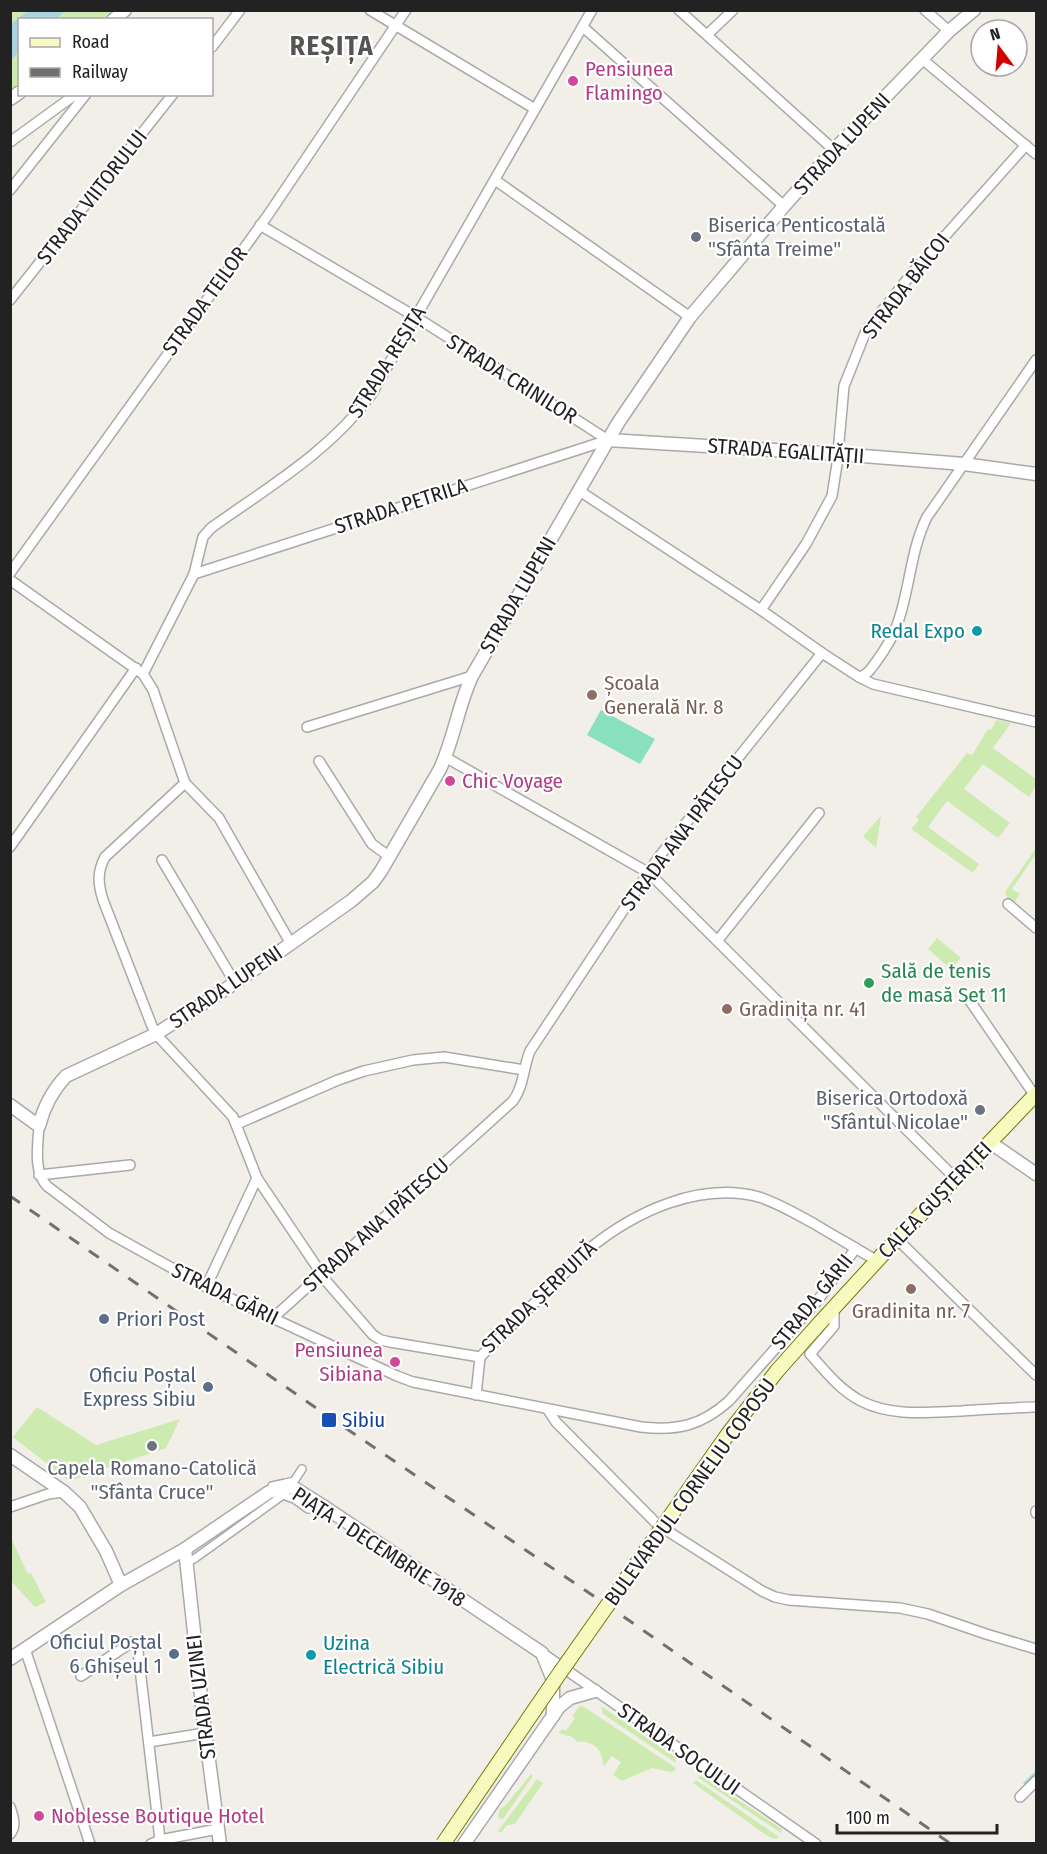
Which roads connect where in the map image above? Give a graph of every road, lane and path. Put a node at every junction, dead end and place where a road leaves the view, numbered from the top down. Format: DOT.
graph roads {
  1 [pos="240,10"];
  2 [pos="370,10"];
  3 [pos="406,10"];
  4 [pos="592,10"];
  5 [pos="679,10"];
  6 [pos="733,10"];
  7 [pos="925,10"];
  8 [pos="974,10"];
  9 [pos="397,27"];
  10 [pos="583,27"];
  11 [pos="949,32"];
  12 [pos="707,35"];
  13 [pos="213,45"];
  14 [pos="922,59"];
  15 [pos="73,96"];
  16 [pos="84,96"];
  17 [pos="171,96"];
  18 [pos="535,109"];
  19 [pos="10,142"];
  20 [pos="1026,145"];
  21 [pos="834,150"];
  22 [pos="1036,154"];
  23 [pos="495,180"];
  24 [pos="10,190"];
  25 [pos="784,206"];
  26 [pos="260,225"];
  27 [pos="10,300"];
  28 [pos="416,317"];
  29 [pos="690,317"];
  30 [pos="1036,360"];
  31 [pos="608,440"];
  32 [pos="838,453"];
  33 [pos="964,464"];
  34 [pos="1036,474"];
  35 [pos="578,490"];
  36 [pos="10,573"];
  37 [pos="194,573"];
  38 [pos="10,580"];
  39 [pos="761,610"];
  40 [pos="822,653"];
  41 [pos="140,670"];
  42 [pos="472,676"];
  43 [pos="859,677"];
  44 [pos="1036,722"];
  45 [pos="307,727"];
  46 [pos="446,757"];
  47 [pos="319,761"];
  48 [pos="184,783"];
  49 [pos="819,813"];
  50 [pos="10,847"];
  51 [pos="390,857"];
  52 [pos="162,860"];
  53 [pos="649,873"];
  54 [pos="1008,904"];
  55 [pos="1036,928"];
  56 [pos="718,940"];
  57 [pos="291,944"];
  58 [pos="235,983"];
  59 [pos="966,995"];
  60 [pos="156,1034"];
  61 [pos="524,1070"];
  62 [pos="1036,1095"];
  63 [pos="10,1105"];
  64 [pos="237,1124"];
  65 [pos="39,1126"];
  66 [pos="991,1143"];
  67 [pos="130,1165"];
  68 [pos="1036,1174"];
  69 [pos="39,1175"];
  70 [pos="257,1178"];
  71 [pos="956,1179"];
  72 [pos="897,1239"];
  73 [pos="856,1248"];
  74 [pos="876,1261"];
  75 [pos="322,1273"];
  76 [pos="206,1287"];
  77 [pos="834,1306"];
  78 [pos="273,1318"];
  79 [pos="480,1357"];
  80 [pos="1036,1375"];
  81 [pos="476,1395"];
  82 [pos="1036,1407"];
  83 [pos="548,1410"];
  84 [pos="10,1455"];
  85 [pos="302,1469"];
  86 [pos="265,1488"];
  87 [pos="285,1488"];
  88 [pos="64,1492"];
  89 [pos="10,1507"];
  90 [pos="308,1509"];
  91 [pos="184,1549"];
  92 [pos="185,1563"];
  93 [pos="121,1585"];
  94 [pos="25,1649"];
  95 [pos="1036,1649"];
  96 [pos="542,1653"];
  97 [pos="10,1659"];
  98 [pos="81,1676"];
  99 [pos="595,1691"];
  100 [pos="553,1716"];
  101 [pos="205,1733"];
  102 [pos="149,1742"];
  103 [pos="1036,1781"];
  104 [pos="1020,1797"];
  105 [pos="10,1807"];
  106 [pos="218,1829"];
  107 [pos="10,1834"];
  108 [pos="156,1842"];
  109 [pos="90,1844"];
  110 [pos="220,1844"];
  111 [pos="443,1844"];
  112 [pos="464,1844"];
  113 [pos="816,1844"];
  1 -- 13 [label="street"];
  2 -- 9 [label="street"];
  3 -- 9 [label="street"];
  4 -- 10 [label="street, STRADA REȘIȚA"];
  5 -- 12 [label="street"];
  6 -- 12 [label="street"];
  7 -- 11 [label="street"];
  8 -- 11 [label="street, STRADA LUPENI"];
  9 -- 18 [label="street"];
  9 -- 26 [label="street, STRADA TEILOR"];
  10 -- 18 [label="street, STRADA REȘIȚA"];
  10 -- 25 [label="street"];
  11 -- 14 [label="street, STRADA LUPENI"];
  12 -- 21 [label="street"];
  14 -- 20 [label="street"];
  14 -- 21 [label="street, STRADA LUPENI"];
  15 -- 19 [label="street"];
  16 -- 24 [label="street"];
  17 -- 27 [label="street, STRADA VIITORULUI"];
  18 -- 23 [label="street, STRADA REȘIȚA"];
  20 -- 22 [label="street"];
  20 -- 32 [label="street, STRADA BĂICOI"];
  21 -- 25 [label="street, STRADA LUPENI"];
  23 -- 28 [label="street, STRADA REȘIȚA"];
  23 -- 29 [label="street"];
  25 -- 29 [label="street, STRADA LUPENI"];
  26 -- 28 [label="street, STRADA CRINILOR"];
  26 -- 36 [label="street, STRADA TEILOR"];
  28 -- 31 [label="street, STRADA CRINILOR"];
  28 -- 37 [label="street, STRADA REȘIȚA"];
  29 -- 31 [label="street, STRADA LUPENI"];
  30 -- 33 [label="street"];
  31 -- 32 [label="street, STRADA EGALITĂȚII"];
  31 -- 35 [label="street, STRADA LUPENI"];
  31 -- 37 [label="street, STRADA PETRILA"];
  32 -- 33 [label="street, STRADA EGALITĂȚII"];
  32 -- 39 [label="street, STRADA BĂICOI"];
  33 -- 34 [label="street, STRADA EGALITĂȚII"];
  33 -- 43 [label="street"];
  35 -- 39 [label="street"];
  35 -- 42 [label="street, STRADA LUPENI"];
  37 -- 41 [label="street, STRADA REȘIȚA"];
  38 -- 41 [label="street"];
  39 -- 40 [label="street"];
  40 -- 43 [label="street"];
  40 -- 53 [label="street, STRADA ANA IPĂTESCU"];
  41 -- 48 [label="street"];
  41 -- 50 [label="street, STRADA REȘIȚA"];
  42 -- 45 [label="street"];
  42 -- 46 [label="street, STRADA LUPENI"];
  43 -- 44 [label="street"];
  46 -- 51 [label="street, STRADA LUPENI"];
  46 -- 53 [label="street"];
  47 -- 51 [label="street"];
  48 -- 57 [label="street"];
  48 -- 60 [label="street"];
  49 -- 56 [label="street"];
  51 -- 57 [label="street, STRADA LUPENI"];
  52 -- 58 [label="street"];
  53 -- 56 [label="street"];
  53 -- 61 [label="street, STRADA ANA IPĂTESCU"];
  54 -- 55 [label="street"];
  56 -- 71 [label="street"];
  57 -- 58 [label="street, STRADA LUPENI"];
  58 -- 60 [label="street, STRADA LUPENI"];
  59 -- 62 [label="street"];
  60 -- 64 [label="street, STRADA ȘERPUITĂ"];
  60 -- 65 [label="street, STRADA LUPENI"];
  61 -- 64 [label="street"];
  61 -- 75 [label="street, STRADA ANA IPĂTESCU"];
  62 -- 66 [label="main road, CALEA GUȘTERIȚEI"];
  63 -- 65 [label="street"];
  64 -- 70 [label="street, STRADA ȘERPUITĂ"];
  65 -- 69 [label="street"];
  66 -- 68 [label="street"];
  66 -- 71 [label="main road, CALEA GUȘTERIȚEI"];
  67 -- 69 [label="street"];
  69 -- 76 [label="street, STRADA GĂRII"];
  70 -- 75 [label="street, STRADA ȘERPUITĂ"];
  70 -- 76 [label="street"];
  71 -- 72 [label="main road, CALEA GUȘTERIȚEI"];
  72 -- 74 [label="main road, CALEA GUȘTERIȚEI"];
  72 -- 80 [label="street"];
  73 -- 74 [label="street, STRADA ȘERPUITĂ"];
  73 -- 79 [label="street, STRADA ȘERPUITĂ"];
  73 -- 83 [label="street, STRADA GĂRII"];
  74 -- 77 [label="main road, CALEA GUȘTERIȚEI"];
  75 -- 78 [label="street, STRADA ANA IPĂTESCU"];
  75 -- 79 [label="street, STRADA ȘERPUITĂ"];
  76 -- 78 [label="street, STRADA GĂRII"];
  77 -- 82 [label="street"];
  77 -- 111 [label="main road, BULEVARDUL CORNELIU COPOSU, bridge"];
  78 -- 81 [label="street, STRADA GĂRII"];
  79 -- 81 [label="street"];
  81 -- 83 [label="street, STRADA GĂRII"];
  83 -- 95 [label="street"];
  84 -- 88 [label="street"];
  85 -- 87 [label="street"];
  86 -- 87 [label="street"];
  87 -- 90 [label="street"];
  87 -- 91 [label="street, PIAȚA 1 DECEMBRIE 1918"];
  87 -- 92 [label="street"];
  87 -- 96 [label="street, PIAȚA 1 DECEMBRIE 1918"];
  88 -- 89 [label="street"];
  88 -- 93 [label="street"];
  91 -- 92 [label="street, STRADA UZINEI"];
  91 -- 93 [label="street, PIAȚA 1 DECEMBRIE 1918"];
  92 -- 101 [label="street, STRADA UZINEI"];
  93 -- 94 [label="street, PIAȚA 1 DECEMBRIE 1918"];
  94 -- 97 [label="street, PIAȚA 1 DECEMBRIE 1918"];
  94 -- 109 [label="street"];
  96 -- 99 [label="street, STRADA SOCULUI"];
  96 -- 100 [label="street"];
  98 -- 102 [label="street"];
  99 -- 100 [label="street"];
  99 -- 113 [label="street, STRADA SOCULUI"];
  100 -- 112 [label="street"];
  101 -- 102 [label="street"];
  101 -- 106 [label="street, STRADA UZINEI"];
  102 -- 108 [label="street"];
  103 -- 104 [label="street"];
  105 -- 107 [label="street"];
  106 -- 108 [label="street"];
  106 -- 110 [label="street, STRADA UZINEI"];
}
